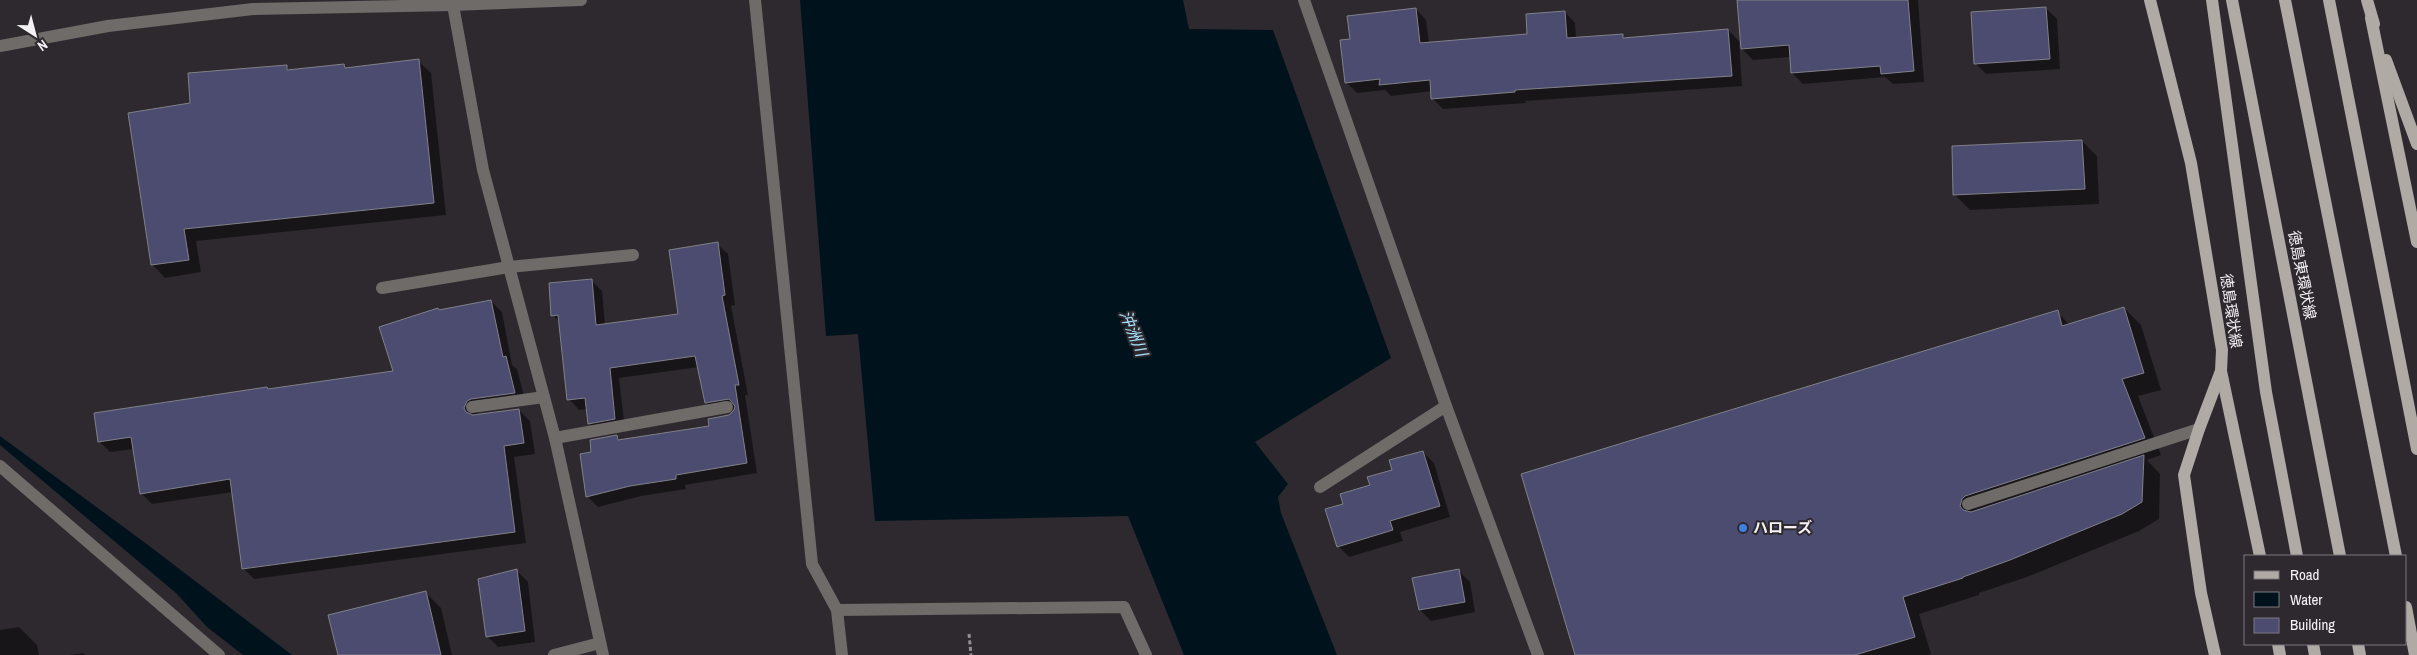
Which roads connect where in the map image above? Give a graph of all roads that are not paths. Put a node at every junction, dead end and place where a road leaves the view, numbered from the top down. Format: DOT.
graph roads {
  1 [pos="581,0"];
  2 [pos="755,0"];
  3 [pos="1304,0"];
  4 [pos="2150,0"];
  5 [pos="2212,0"];
  6 [pos="2232,0"];
  7 [pos="2285,0"];
  8 [pos="2329,0"];
  9 [pos="2367,0"];
  10 [pos="453,5"];
  11 [pos="2371,18"];
  12 [pos="0,46"];
  13 [pos="2417,144"];
  14 [pos="2417,242"];
  15 [pos="633,255"];
  16 [pos="509,267"];
  17 [pos="382,288"];
  18 [pos="2221,371"];
  19 [pos="544,397"];
  20 [pos="1446,406"];
  21 [pos="472,407"];
  22 [pos="727,407"];
  23 [pos="2199,429"];
  24 [pos="555,438"];
  25 [pos="2417,449"];
  26 [pos="0,466"];
  27 [pos="1320,487"];
  28 [pos="1968,504"];
  29 [pos="2260,555"];
  30 [pos="2297,555"];
  31 [pos="2340,555"];
  32 [pos="2396,555"];
  33 [pos="837,610"];
  34 [pos="2407,612"];
  35 [pos="601,649"];
  36 [pos="219,655"];
  37 [pos="554,655"];
  38 [pos="842,655"];
  39 [pos="1146,655"];
  40 [pos="1538,655"];
  41 [pos="2215,655"];
  42 [pos="2415,655"];
  1 -- 10 [label="street"];
  2 -- 33 [label="street"];
  3 -- 20 [label="street"];
  4 -- 18 [label="main road, 徳島環状線"];
  5 -- 30 [label="main road"];
  6 -- 31 [label="main road, 徳島東環状線"];
  7 -- 32 [label="main road"];
  8 -- 25 [label="main road"];
  9 -- 11 [label="main road"];
  10 -- 12 [label="street"];
  10 -- 16 [label="street"];
  11 -- 13 [label="main road"];
  11 -- 14 [label="main road"];
  15 -- 16 [label="street"];
  16 -- 17 [label="street"];
  16 -- 19 [label="street"];
  18 -- 23 [label="main road, 徳島環状線"];
  18 -- 29 [label="main road"];
  19 -- 21 [label="street"];
  19 -- 24 [label="street"];
  20 -- 27 [label="street"];
  20 -- 40 [label="street"];
  22 -- 24 [label="street"];
  23 -- 28 [label="street"];
  23 -- 41 [label="main road, 徳島環状線"];
  24 -- 35 [label="street"];
  26 -- 36 [label="street"];
  33 -- 38 [label="street"];
  33 -- 39 [label="street"];
  34 -- 42 [label="main road"];
  35 -- 37 [label="street"];
}
